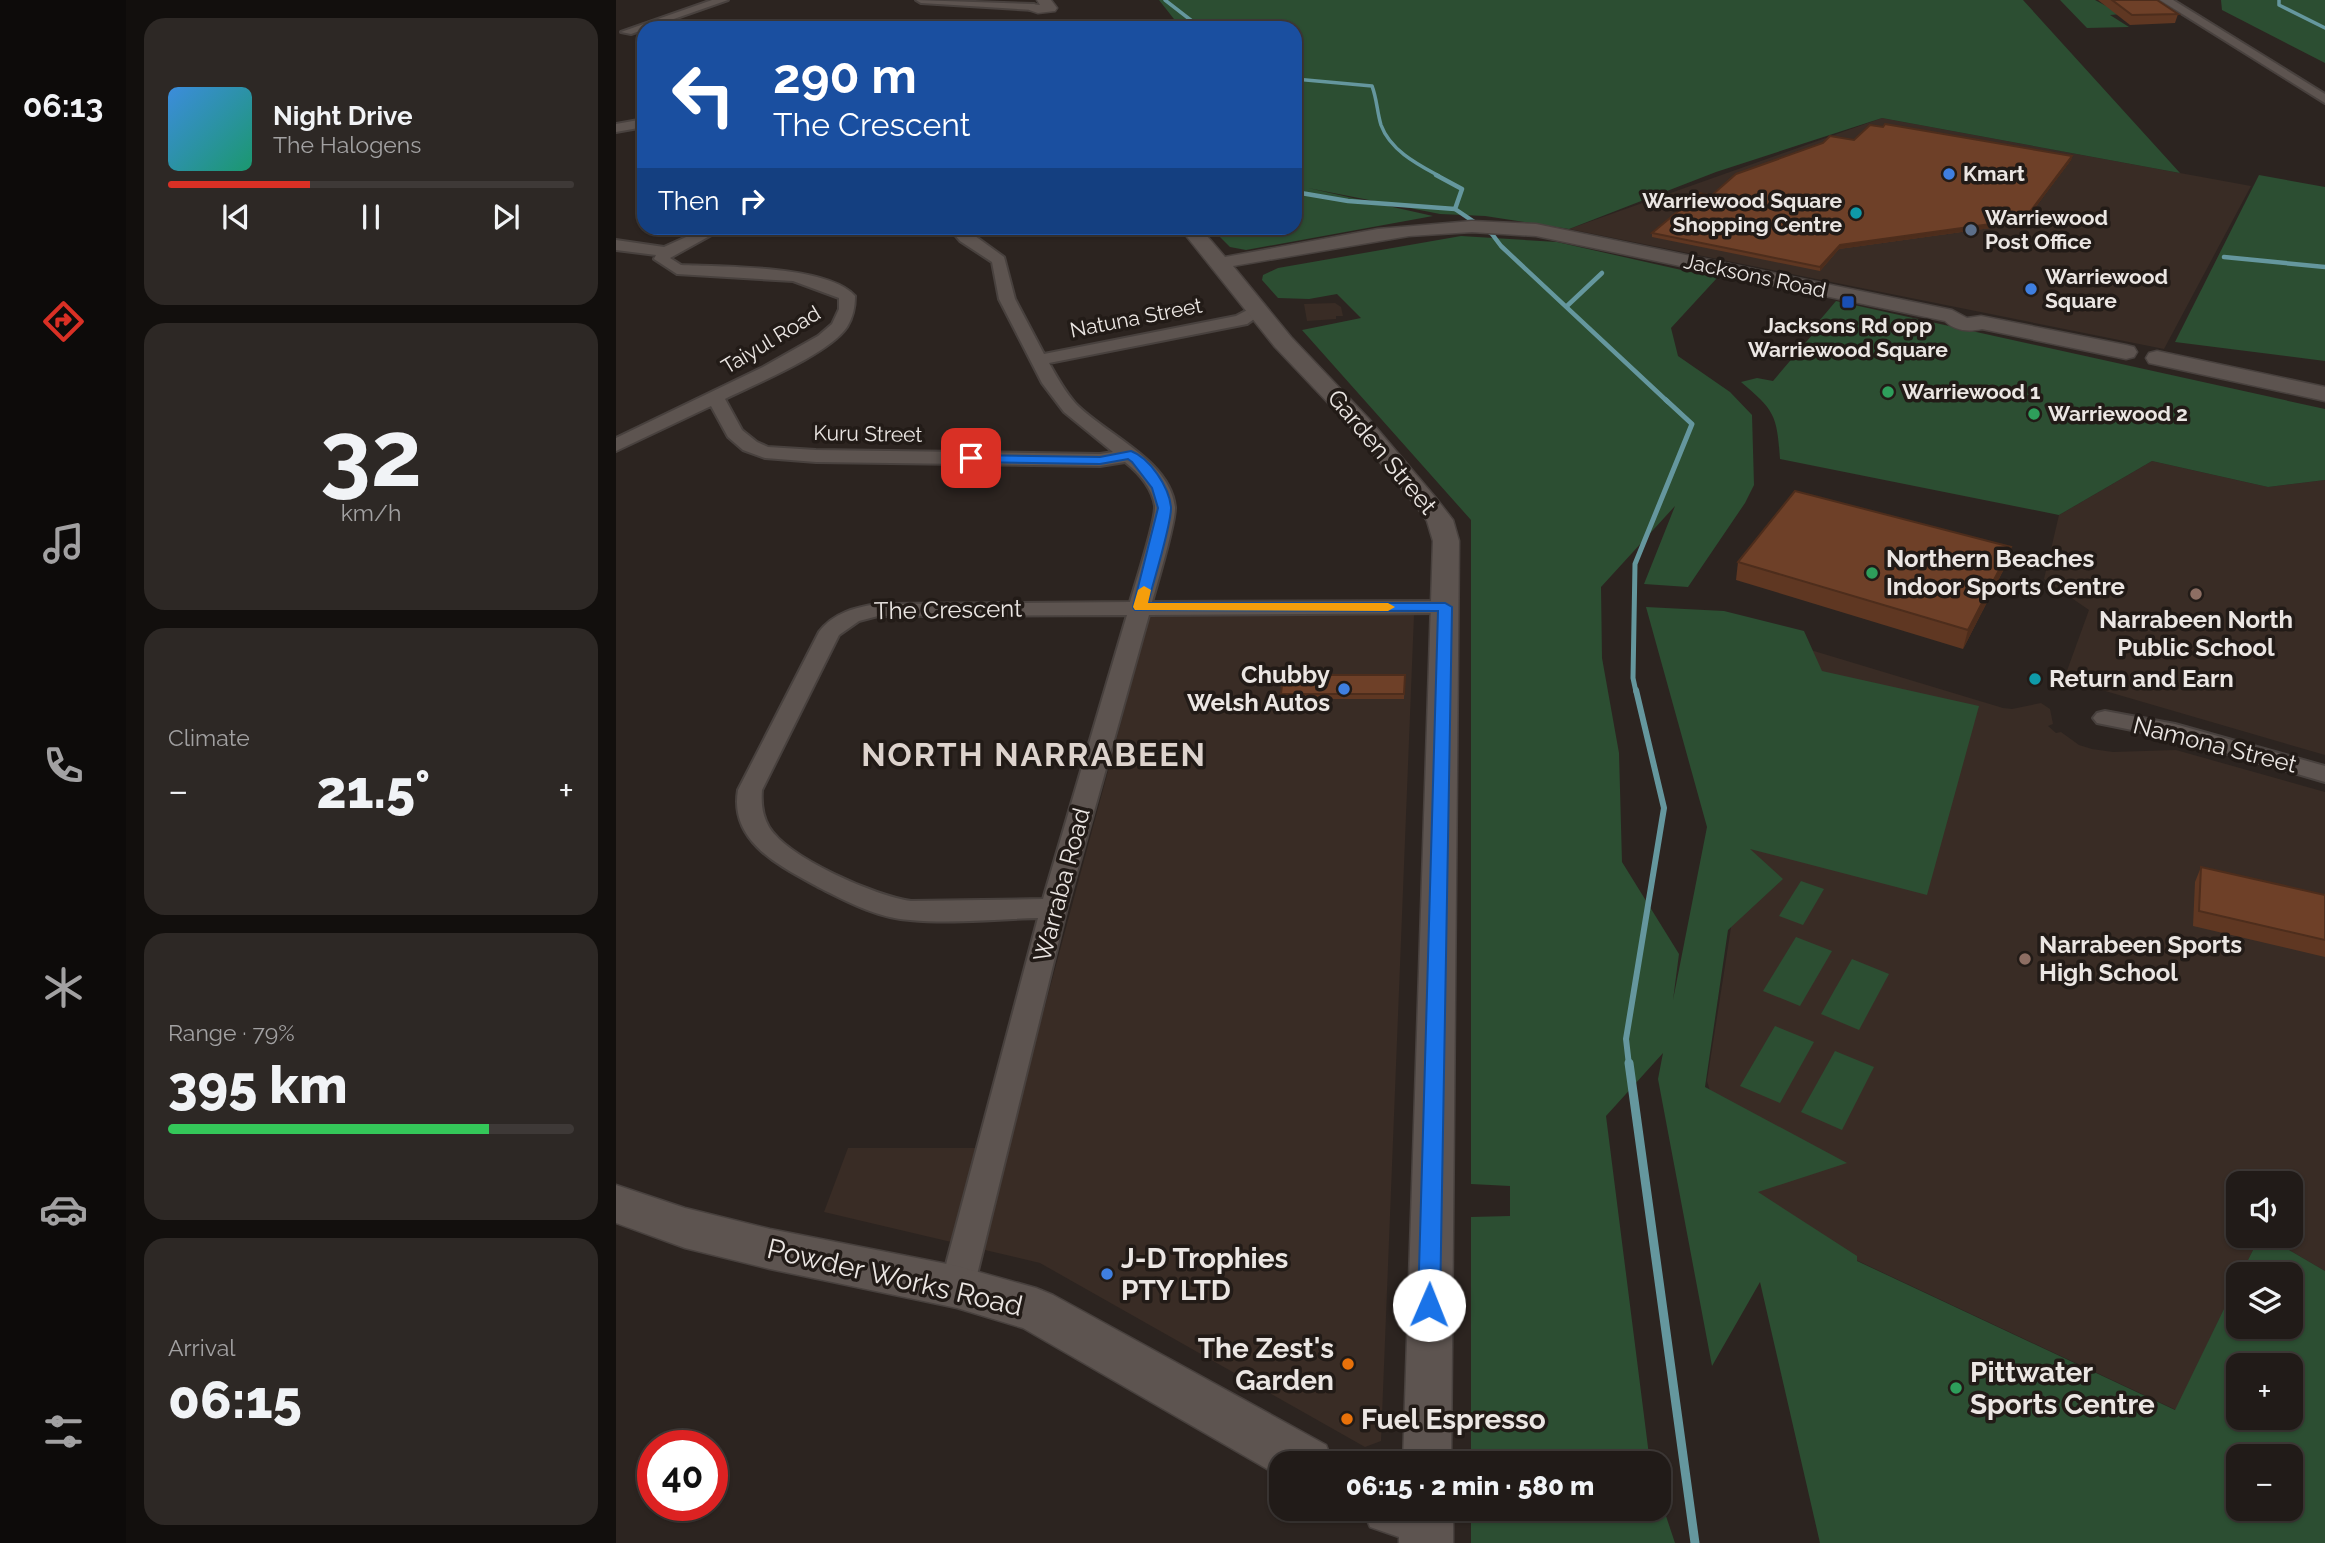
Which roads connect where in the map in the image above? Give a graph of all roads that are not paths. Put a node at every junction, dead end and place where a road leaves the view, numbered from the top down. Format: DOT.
graph roads {
  1 [pos="723,0"];
  2 [pos="921,0"];
  3 [pos="2165,0"];
  4 [pos="1042,8"];
  5 [pos="659,21"];
  6 [pos="637,28"];
  7 [pos="626,32"];
  8 [pos="2325,99"];
  9 [pos="637,124"];
  10 [pos="616,128"];
  11 [pos="702,235"];
  12 [pos="962,235"];
  13 [pos="1199,235"];
  14 [pos="1208,235"];
  15 [pos="616,245"];
  16 [pos="666,252"];
  17 [pos="1238,266"];
  18 [pos="1257,318"];
  19 [pos="1039,360"];
  20 [pos="1310,368"];
  21 [pos="2325,394"];
  22 [pos="715,398"];
  23 [pos="616,445"];
  24 [pos="1131,455"];
  25 [pos="1140,607"];
  26 [pos="1445,607"];
  27 [pos="2105,718"];
  28 [pos="2325,774"];
  29 [pos="1054,908"];
  30 [pos="616,1204"];
  31 [pos="957,1287"];
  32 [pos="1286,1451"];
  33 [pos="1427,1451"];
  1 -- 5 [label="street"];
  2 -- 4 [label="street"];
  3 -- 8 [label="street"];
  6 -- 7 [label="street"];
  9 -- 10 [label="street"];
  11 -- 16 [label="street"];
  12 -- 19 [label="street, Warraba Road"];
  13 -- 17 [label="street, Garden Street"];
  14 -- 17 [label="street, Garden Street"];
  15 -- 16 [label="street"];
  16 -- 22 [label="street, Taiyul Road"];
  17 -- 18 [label="street, Garden Street"];
  17 -- 20 [label="street, Garden Street"];
  17 -- 21 [label="street, Jacksons Road"];
  18 -- 19 [label="street, Natuna Street"];
  18 -- 20 [label="street, Garden Street"];
  19 -- 24 [label="street, Warraba Road"];
  20 -- 26 [label="street, Garden Street"];
  22 -- 23 [label="street, Taiyul Road"];
  22 -- 24 [label="street, Kuru Street"];
  24 -- 25 [label="street, Warraba Road"];
  25 -- 26 [label="street, The Crescent"];
  25 -- 29 [label="street, Warraba Road"];
  25 -- 29 [label="street, The Crescent"];
  26 -- 33 [label="street, Garden Street"];
  27 -- 28 [label="street, Namona Street"];
  29 -- 31 [label="street, Warraba Road"];
  30 -- 31 [label="main road, Powder Works Road"];
  31 -- 32 [label="main road, Powder Works Road"];
}
